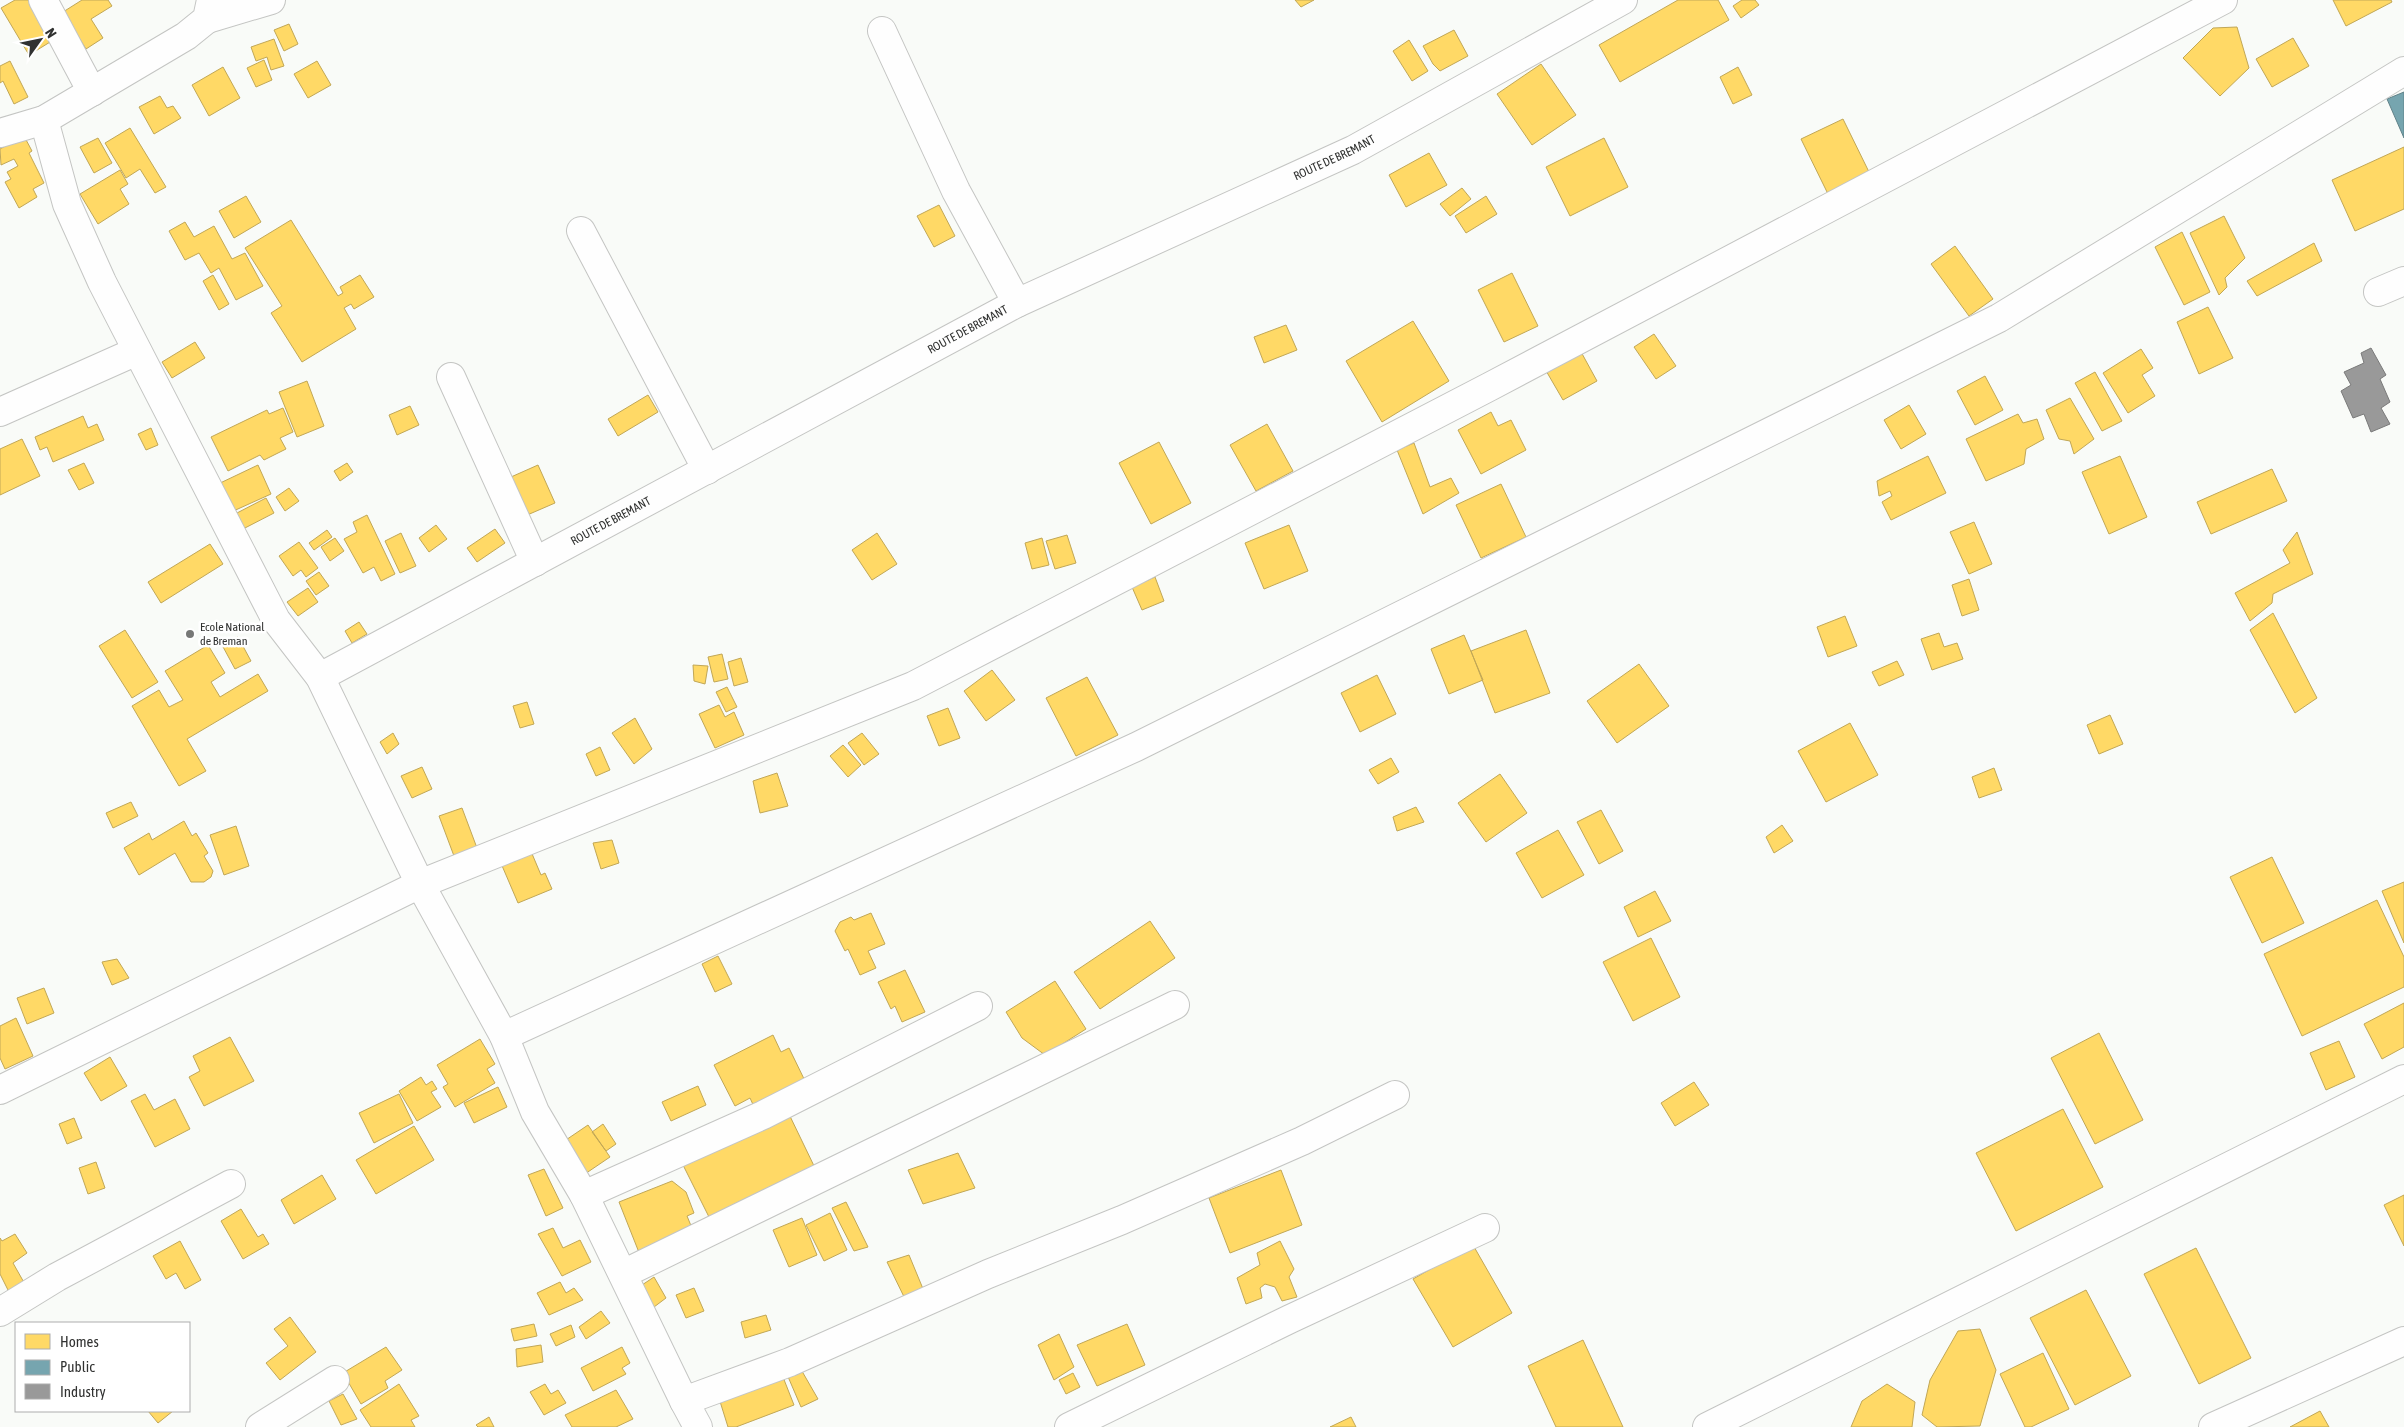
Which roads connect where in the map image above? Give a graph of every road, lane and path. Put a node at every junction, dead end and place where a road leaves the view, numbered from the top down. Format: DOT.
graph roads {
  1 [pos="43,0"];
  2 [pos="271,0"];
  3 [pos="1623,0"];
  4 [pos="2223,0"];
  5 [pos="209,9"];
  6 [pos="882,31"];
  7 [pos="2404,72"];
  8 [pos="92,92"];
  9 [pos="44,120"];
  10 [pos="0,134"];
  11 [pos="581,231"];
  12 [pos="2404,281"];
  13 [pos="2378,292"];
  14 [pos="1017,303"];
  15 [pos="137,352"];
  16 [pos="451,377"];
  17 [pos="0,412"];
  18 [pos="706,470"];
  19 [pos="535,562"];
  20 [pos="320,677"];
  21 [pos="420,884"];
  22 [pos="1174,1005"];
  23 [pos="978,1006"];
  24 [pos="504,1036"];
  25 [pos="2404,1079"];
  26 [pos="0,1090"];
  27 [pos="1395,1095"];
  28 [pos="231,1184"];
  29 [pos="584,1195"];
  30 [pos="1485,1228"];
  31 [pos="623,1274"];
  32 [pos="0,1312"];
  33 [pos="2404,1342"];
  34 [pos="335,1380"];
  35 [pos="684,1401"];
  36 [pos="260,1427"];
  37 [pos="698,1427"];
  38 [pos="1069,1427"];
  39 [pos="1706,1427"];
  40 [pos="2213,1427"];
  1 -- 8 [label="street"];
  2 -- 5 [label="street"];
  3 -- 14 [label="street, ROUTE DE BREMANT"];
  4 -- 21 [label="street"];
  5 -- 8 [label="street"];
  6 -- 14 [label="street"];
  7 -- 24 [label="street"];
  8 -- 9 [label="street"];
  9 -- 10 [label="street"];
  9 -- 15 [label="street"];
  11 -- 18 [label="street"];
  12 -- 13 [label="street"];
  14 -- 18 [label="street, ROUTE DE BREMANT"];
  15 -- 17 [label="street"];
  15 -- 20 [label="street"];
  16 -- 19 [label="street"];
  18 -- 19 [label="street, ROUTE DE BREMANT"];
  19 -- 20 [label="street, ROUTE DE BREMANT"];
  20 -- 21 [label="street"];
  21 -- 24 [label="street"];
  21 -- 26 [label="street"];
  22 -- 31 [label="street"];
  23 -- 29 [label="street"];
  24 -- 29 [label="street"];
  25 -- 39 [label="street"];
  27 -- 35 [label="street"];
  28 -- 32 [label="street"];
  29 -- 31 [label="street"];
  30 -- 38 [label="street"];
  31 -- 35 [label="street"];
  33 -- 40 [label="street"];
  34 -- 36 [label="street"];
  35 -- 37 [label="street"];
}
